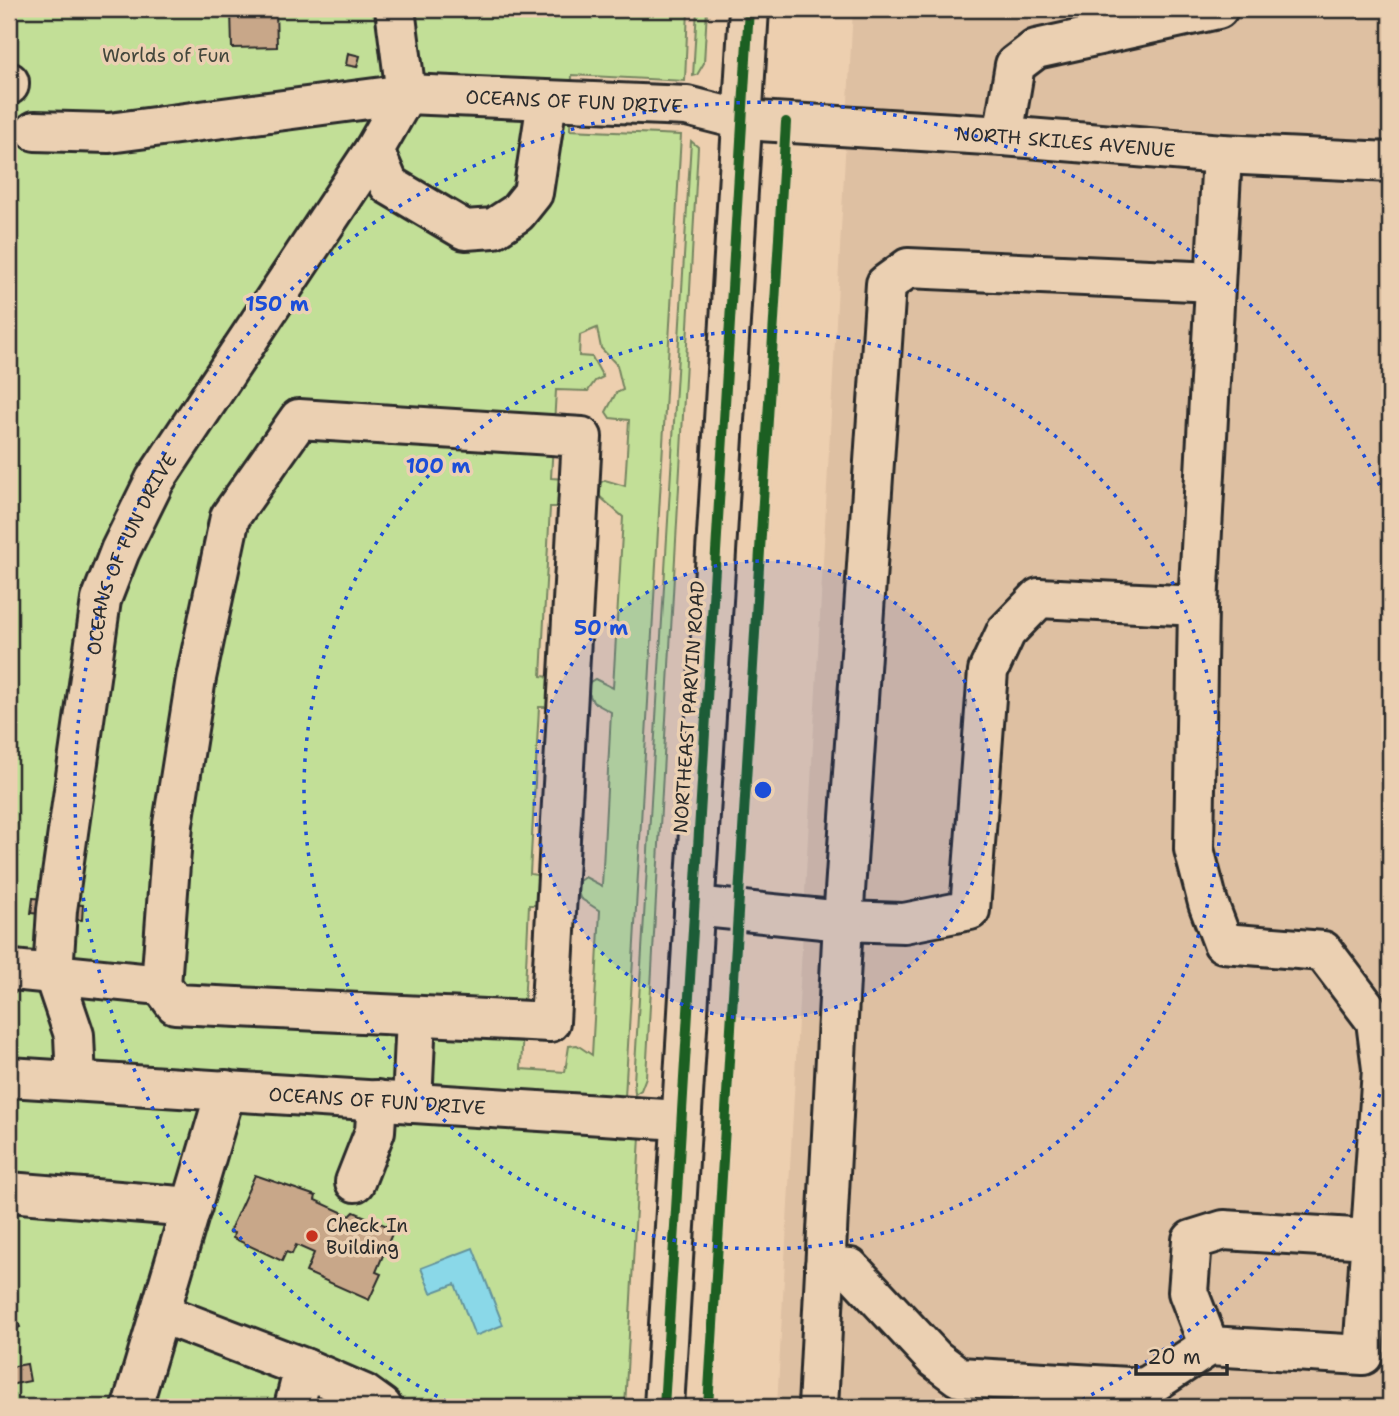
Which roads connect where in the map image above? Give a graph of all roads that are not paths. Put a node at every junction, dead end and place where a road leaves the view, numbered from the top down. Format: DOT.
graph roads {
  1 [pos="395,9"];
  2 [pos="749,9"];
  3 [pos="1218,9"];
  4 [pos="406,94"];
  5 [pos="547,101"];
  6 [pos="742,120"];
  7 [pos="35,131"];
  8 [pos="1003,136"];
  9 [pos="374,150"];
  10 [pos="1222,154"];
  11 [pos="1390,162"];
  12 [pos="1215,282"];
  13 [pos="1198,606"];
  14 [pos="694,906"];
  15 [pos="843,921"];
  16 [pos="9,972"];
  17 [pos="53,973"];
  18 [pos="161,985"];
  19 [pos="416,1017"];
  20 [pos="9,1077"];
  21 [pos="76,1080"];
  22 [pos="226,1090"];
  23 [pos="395,1101"];
  24 [pos="680,1120"];
  25 [pos="355,1182"];
  26 [pos="9,1192"];
  27 [pos="192,1207"];
  28 [pos="1370,1239"];
  29 [pos="825,1266"];
  30 [pos="160,1313"];
  31 [pos="1209,1346"];
  32 [pos="304,1368"];
  33 [pos="1145,1397"];
  34 [pos="132,1407"];
  35 [pos="294,1407"];
  36 [pos="382,1407"];
  37 [pos="664,1407"];
  38 [pos="818,1407"];
  1 -- 4 [label="street"];
  2 -- 6 [label="street, NORTHEAST PARVIN ROAD"];
  3 -- 8 [label="street"];
  4 -- 5 [label="street, OCEANS OF FUN DRIVE"];
  4 -- 7 [label="street, OCEANS OF FUN DRIVE"];
  4 -- 9 [label="street, OCEANS OF FUN DRIVE"];
  5 -- 6 [label="street, OCEANS OF FUN DRIVE"];
  5 -- 9 [label="street"];
  6 -- 8 [label="street, NORTH SKILES AVENUE"];
  6 -- 14 [label="street, NORTHEAST PARVIN ROAD"];
  8 -- 10 [label="street, NORTH SKILES AVENUE"];
  9 -- 17 [label="street, OCEANS OF FUN DRIVE"];
  10 -- 11 [label="street, NORTH SKILES AVENUE"];
  10 -- 12 [label="street"];
  12 -- 13 [label="street"];
  12 -- 15 [label="street"];
  13 -- 15 [label="street"];
  13 -- 28 [label="street"];
  14 -- 15 [label="street"];
  14 -- 24 [label="street, NORTHEAST PARVIN ROAD"];
  15 -- 29 [label="street"];
  16 -- 17 [label="street"];
  17 -- 18 [label="street"];
  17 -- 21 [label="street, OCEANS OF FUN DRIVE"];
  18 -- 19 [label="street"];
  18 -- 19 [label="street"];
  19 -- 23 [label="street"];
  20 -- 21 [label="street, OCEANS OF FUN DRIVE"];
  21 -- 22 [label="street, OCEANS OF FUN DRIVE"];
  22 -- 23 [label="street, OCEANS OF FUN DRIVE"];
  22 -- 27 [label="street"];
  23 -- 24 [label="street, OCEANS OF FUN DRIVE"];
  23 -- 25 [label="street"];
  24 -- 37 [label="street, NORTHEAST PARVIN ROAD"];
  26 -- 27 [label="street"];
  27 -- 30 [label="street"];
  28 -- 31 [label="street"];
  28 -- 31 [label="street"];
  29 -- 33 [label="street"];
  29 -- 38 [label="street"];
  30 -- 32 [label="street"];
  30 -- 34 [label="street"];
  31 -- 33 [label="street"];
  32 -- 35 [label="street"];
  32 -- 36 [label="street"];
}
